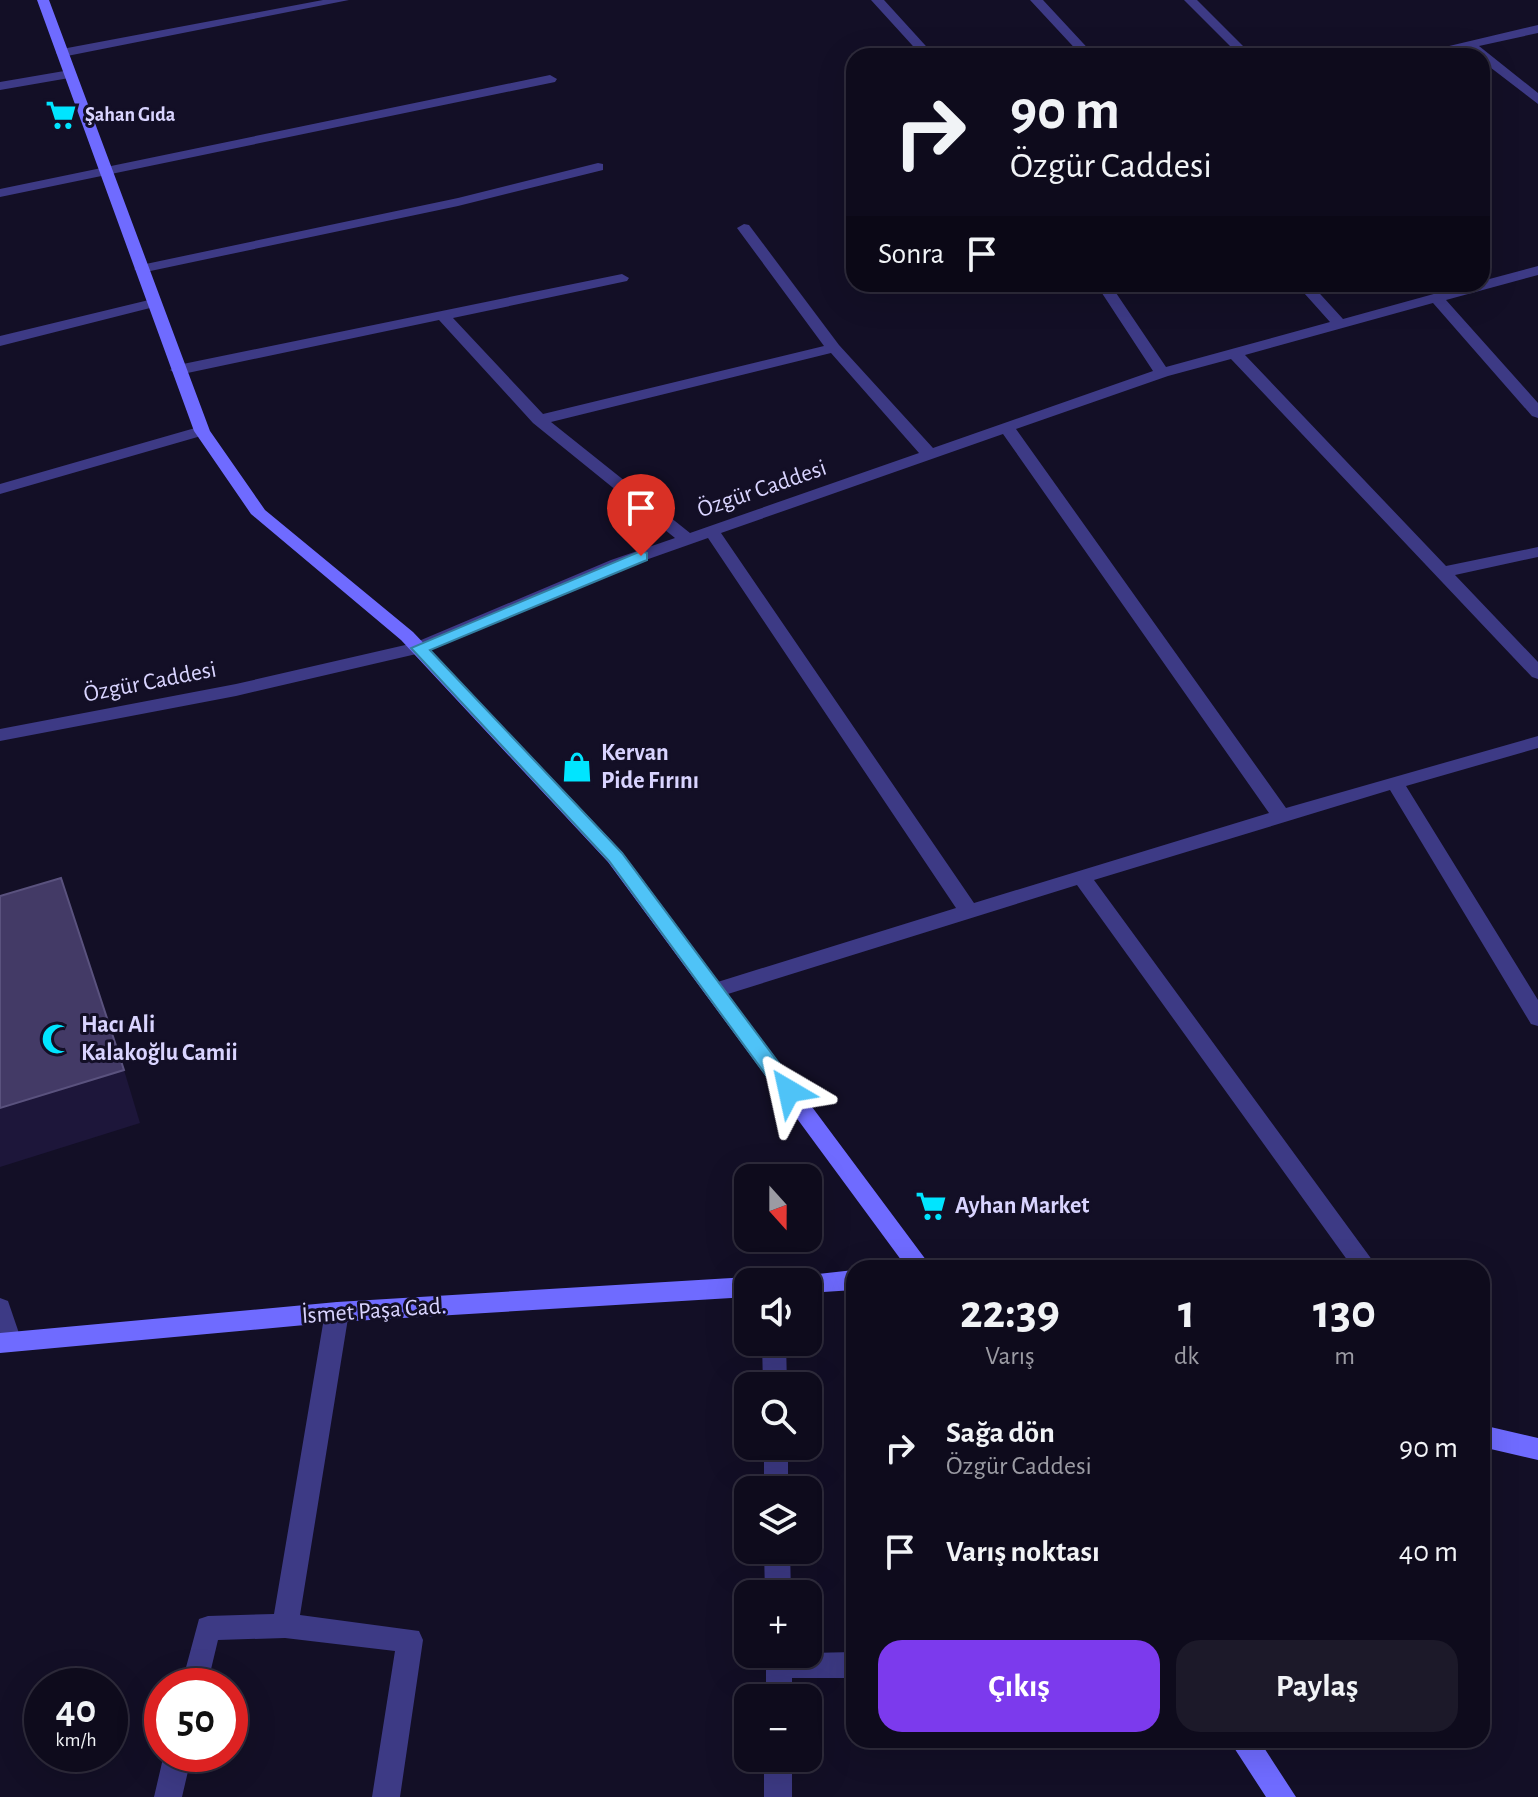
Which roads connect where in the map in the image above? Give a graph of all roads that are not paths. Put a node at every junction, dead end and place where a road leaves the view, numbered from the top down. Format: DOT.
graph roads {
  1 [pos="43,0"];
  2 [pos="343,0"];
  3 [pos="877,0"];
  4 [pos="1036,0"];
  5 [pos="1190,0"];
  6 [pos="1538,29"];
  7 [pos="1471,46"];
  8 [pos="922,48"];
  9 [pos="1081,48"];
  10 [pos="1239,48"];
  11 [pos="1459,48"];
  12 [pos="1473,48"];
  13 [pos="62,53"];
  14 [pos="1490,61"];
  15 [pos="70,74"];
  16 [pos="550,79"];
  17 [pos="0,86"];
  18 [pos="1538,100"];
  19 [pos="598,167"];
  20 [pos="105,170"];
  21 [pos="0,193"];
  22 [pos="744,228"];
  23 [pos="141,269"];
  24 [pos="1538,270"];
  25 [pos="622,278"];
  26 [pos="1490,279"];
  27 [pos="1108,292"];
  28 [pos="1310,292"];
  29 [pos="1453,292"];
  30 [pos="1436,298"];
  31 [pos="153,303"];
  32 [pos="442,315"];
  33 [pos="1340,324"];
  34 [pos="0,341"];
  35 [pos="834,348"];
  36 [pos="1235,354"];
  37 [pos="178,370"];
  38 [pos="1162,373"];
  39 [pos="1538,413"];
  40 [pos="539,420"];
  41 [pos="1008,429"];
  42 [pos="202,431"];
  43 [pos="931,456"];
  44 [pos="0,489"];
  45 [pos="712,532"];
  46 [pos="688,540"];
  47 [pos="1538,552"];
  48 [pos="1443,572"];
  49 [pos="419,648"];
  50 [pos="1538,673"];
  51 [pos="0,735"];
  52 [pos="1538,742"];
  53 [pos="1394,781"];
  54 [pos="1280,814"];
  55 [pos="1083,879"];
  56 [pos="970,913"];
  57 [pos="715,990"];
  58 [pos="1538,1018"];
  59 [pos="914,1260"];
  60 [pos="1360,1260"];
  61 [pos="846,1281"];
  62 [pos="822,1282"];
  63 [pos="734,1288"];
  64 [pos="0,1308"];
  65 [pos="337,1312"];
  66 [pos="5,1342"];
  67 [pos="1490,1435"];
  68 [pos="1538,1449"];
  69 [pos="285,1626"];
  70 [pos="822,1663"];
  71 [pos="846,1664"];
  72 [pos="198,1668"];
  73 [pos="1248,1748"];
  74 [pos="174,1772"];
  75 [pos="778,1772"];
  76 [pos="168,1797"];
  77 [pos="386,1797"];
  78 [pos="778,1797"];
  79 [pos="1282,1797"];
  1 -- 13 [label="main road"];
  2 -- 13 [label="street"];
  3 -- 8 [label="street"];
  4 -- 9 [label="street"];
  5 -- 10 [label="street"];
  6 -- 7 [label="street"];
  7 -- 11 [label="street"];
  7 -- 12 [label="street"];
  13 -- 15 [label="main road"];
  14 -- 18 [label="street"];
  15 -- 17 [label="street"];
  15 -- 20 [label="main road"];
  16 -- 20 [label="street"];
  19 -- 23 [label="street"];
  20 -- 21 [label="street"];
  20 -- 23 [label="main road"];
  22 -- 35 [label="street"];
  23 -- 31 [label="main road"];
  24 -- 26 [label="street, Özgür Caddesi"];
  25 -- 32 [label="street"];
  27 -- 38 [label="street"];
  28 -- 33 [label="street"];
  29 -- 30 [label="street, Özgür Caddesi"];
  30 -- 33 [label="street, Özgür Caddesi"];
  30 -- 39 [label="street"];
  31 -- 34 [label="street"];
  31 -- 37 [label="main road"];
  32 -- 37 [label="street"];
  32 -- 40 [label="street"];
  33 -- 36 [label="street, Özgür Caddesi"];
  35 -- 40 [label="street"];
  35 -- 43 [label="street"];
  36 -- 38 [label="street, Özgür Caddesi"];
  36 -- 48 [label="street"];
  37 -- 42 [label="main road"];
  38 -- 41 [label="street, Özgür Caddesi"];
  40 -- 46 [label="street"];
  41 -- 43 [label="street, Özgür Caddesi"];
  41 -- 54 [label="street"];
  42 -- 44 [label="street"];
  42 -- 49 [label="main road"];
  43 -- 45 [label="street, Özgür Caddesi"];
  45 -- 46 [label="street, Özgür Caddesi"];
  45 -- 56 [label="street"];
  46 -- 49 [label="street, Özgür Caddesi"];
  47 -- 48 [label="street"];
  48 -- 50 [label="street"];
  49 -- 51 [label="street, Özgür Caddesi"];
  49 -- 57 [label="main road"];
  52 -- 53 [label="street"];
  53 -- 54 [label="street"];
  53 -- 58 [label="street"];
  54 -- 55 [label="street"];
  55 -- 56 [label="street"];
  55 -- 60 [label="street"];
  56 -- 57 [label="street"];
  57 -- 59 [label="main road"];
  61 -- 62 [label="main road"];
  63 -- 65 [label="main road, İsmet Paşa Cad."];
  64 -- 66 [label="street"];
  65 -- 66 [label="main road, İsmet Paşa Cad."];
  65 -- 69 [label="street"];
  67 -- 68 [label="main road"];
  69 -- 72 [label="street"];
  69 -- 77 [label="street"];
  70 -- 71 [label="street"];
  73 -- 79 [label="main road"];
  74 -- 76 [label="street"];
  75 -- 78 [label="street"];
}
